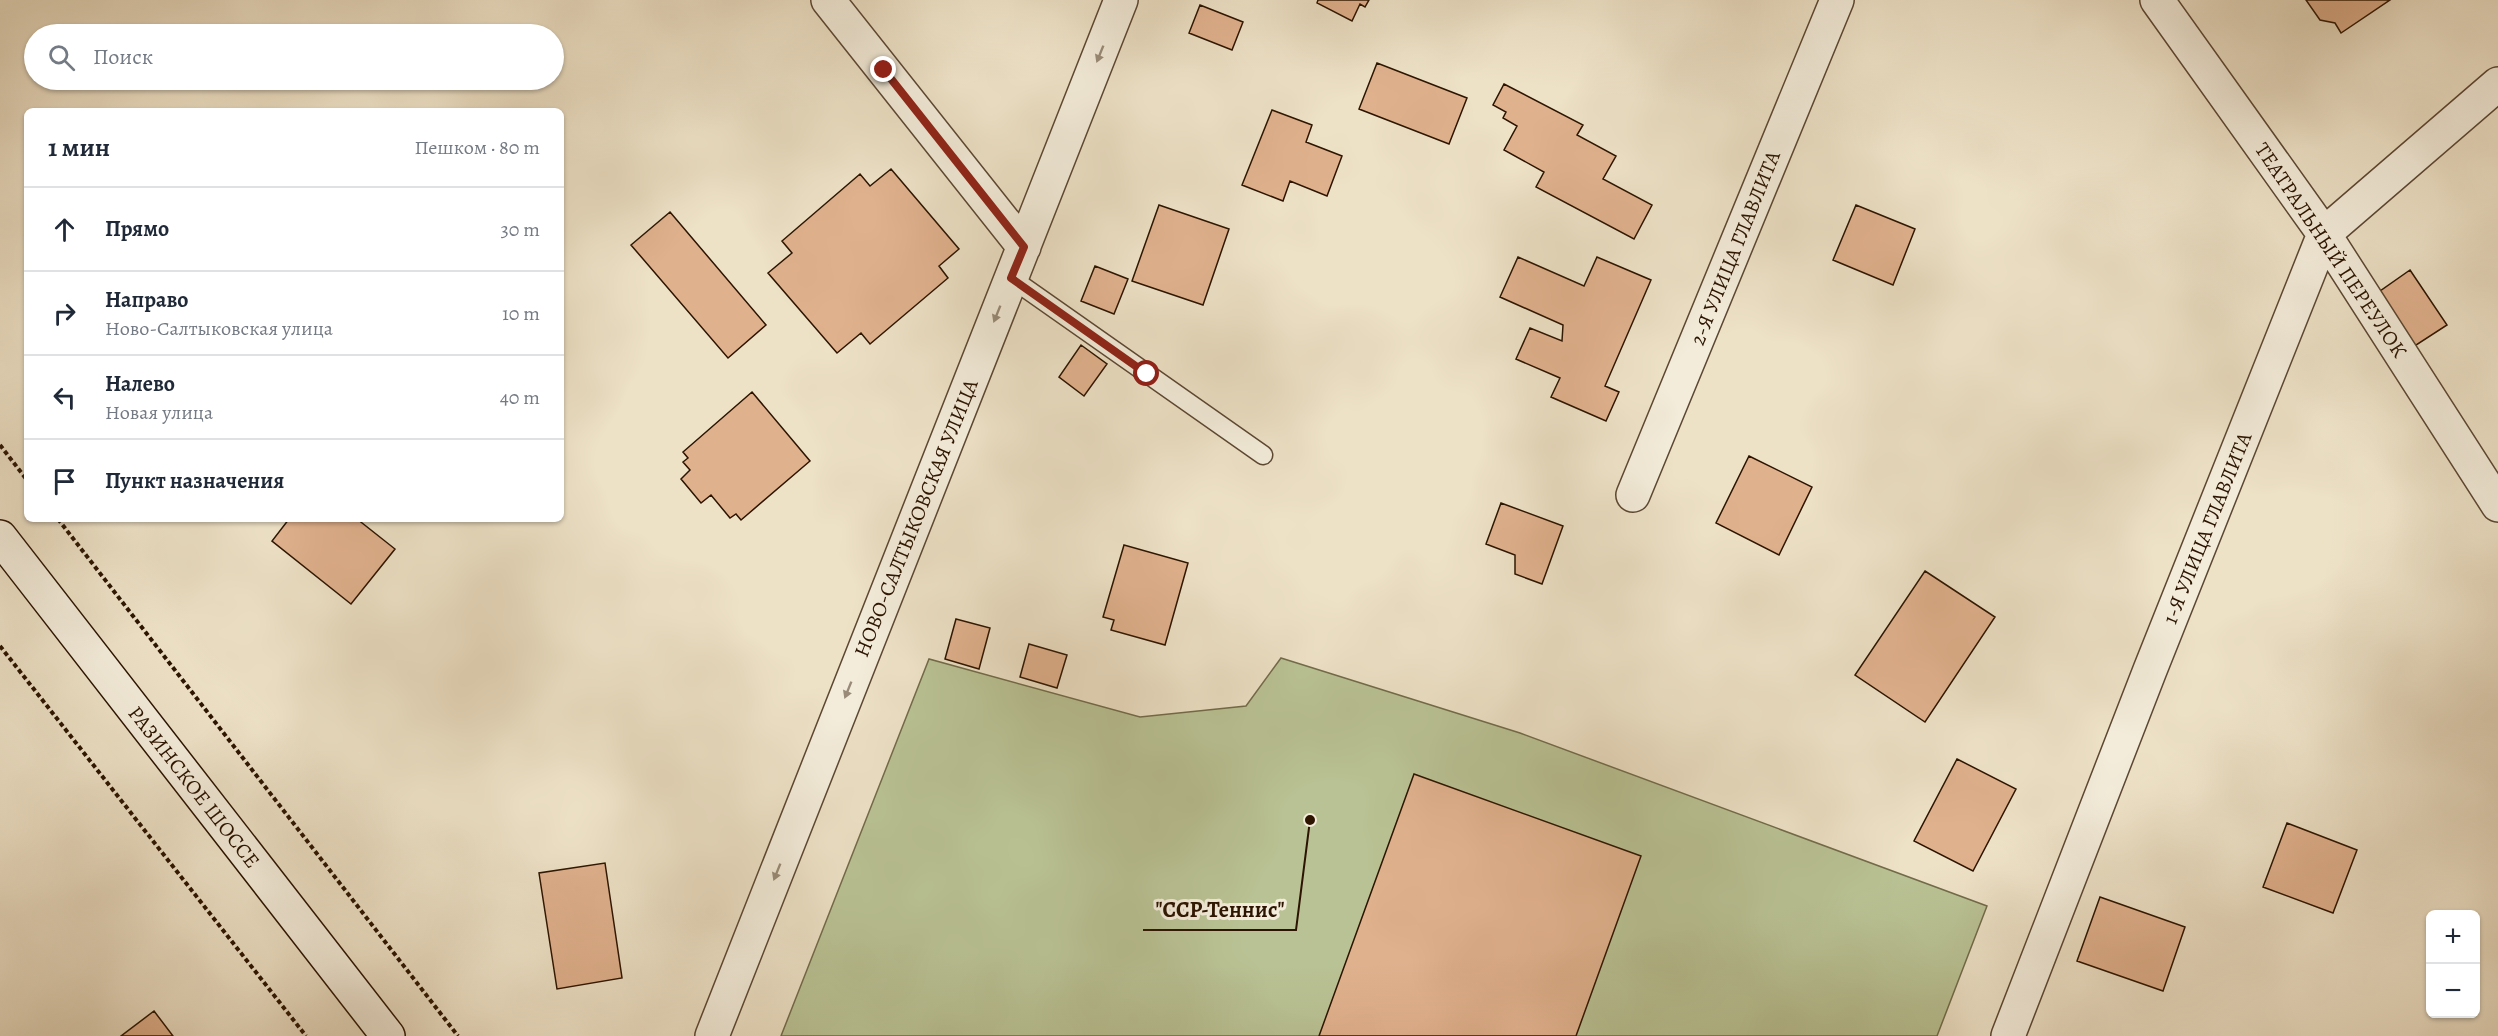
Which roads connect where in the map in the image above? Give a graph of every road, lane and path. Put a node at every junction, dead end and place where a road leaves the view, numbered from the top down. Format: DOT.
graph roads {
  1 [pos="828,0"];
  2 [pos="1121,0"];
  3 [pos="1837,0"];
  4 [pos="2157,0"];
  5 [pos="2498,84"];
  6 [pos="2324,234"];
  7 [pos="1024,247"];
  8 [pos="1011,278"];
  9 [pos="0,445"];
  10 [pos="1263,455"];
  11 [pos="24,476"];
  12 [pos="1633,495"];
  13 [pos="2498,505"];
  14 [pos="60,522"];
  15 [pos="0,537"];
  16 [pos="0,646"];
  17 [pos="306,1036"];
  18 [pos="388,1036"];
  19 [pos="458,1036"];
  20 [pos="712,1036"];
  21 [pos="2008,1036"];
  1 -- 7 [label="street"];
  2 -- 7 [label="street, НОВО-САЛТЫКОВСКАЯ УЛИЦА, one-way"];
  3 -- 12 [label="street, 2-Я УЛИЦА ГЛАВЛИТА"];
  4 -- 6 [label="street, ТЕАТРАЛЬНЫЙ ПЕРЕУЛОК"];
  5 -- 6 [label="street, 1-Я УЛИЦА ГЛАВЛИТА"];
  6 -- 13 [label="street, ТЕАТРАЛЬНЫЙ ПЕРЕУЛОК"];
  6 -- 21 [label="street, 1-Я УЛИЦА ГЛАВЛИТА"];
  7 -- 8 [label="street, НОВО-САЛТЫКОВСКАЯ УЛИЦА"];
  8 -- 10 [label="lane"];
  8 -- 20 [label="street, НОВО-САЛТЫКОВСКАЯ УЛИЦА, one-way"];
  9 -- 11 [label="path"];
  14 -- 19 [label="path"];
  15 -- 18 [label="street, РАЗИНСКОЕ ШОССЕ"];
  16 -- 17 [label="path"];
}
